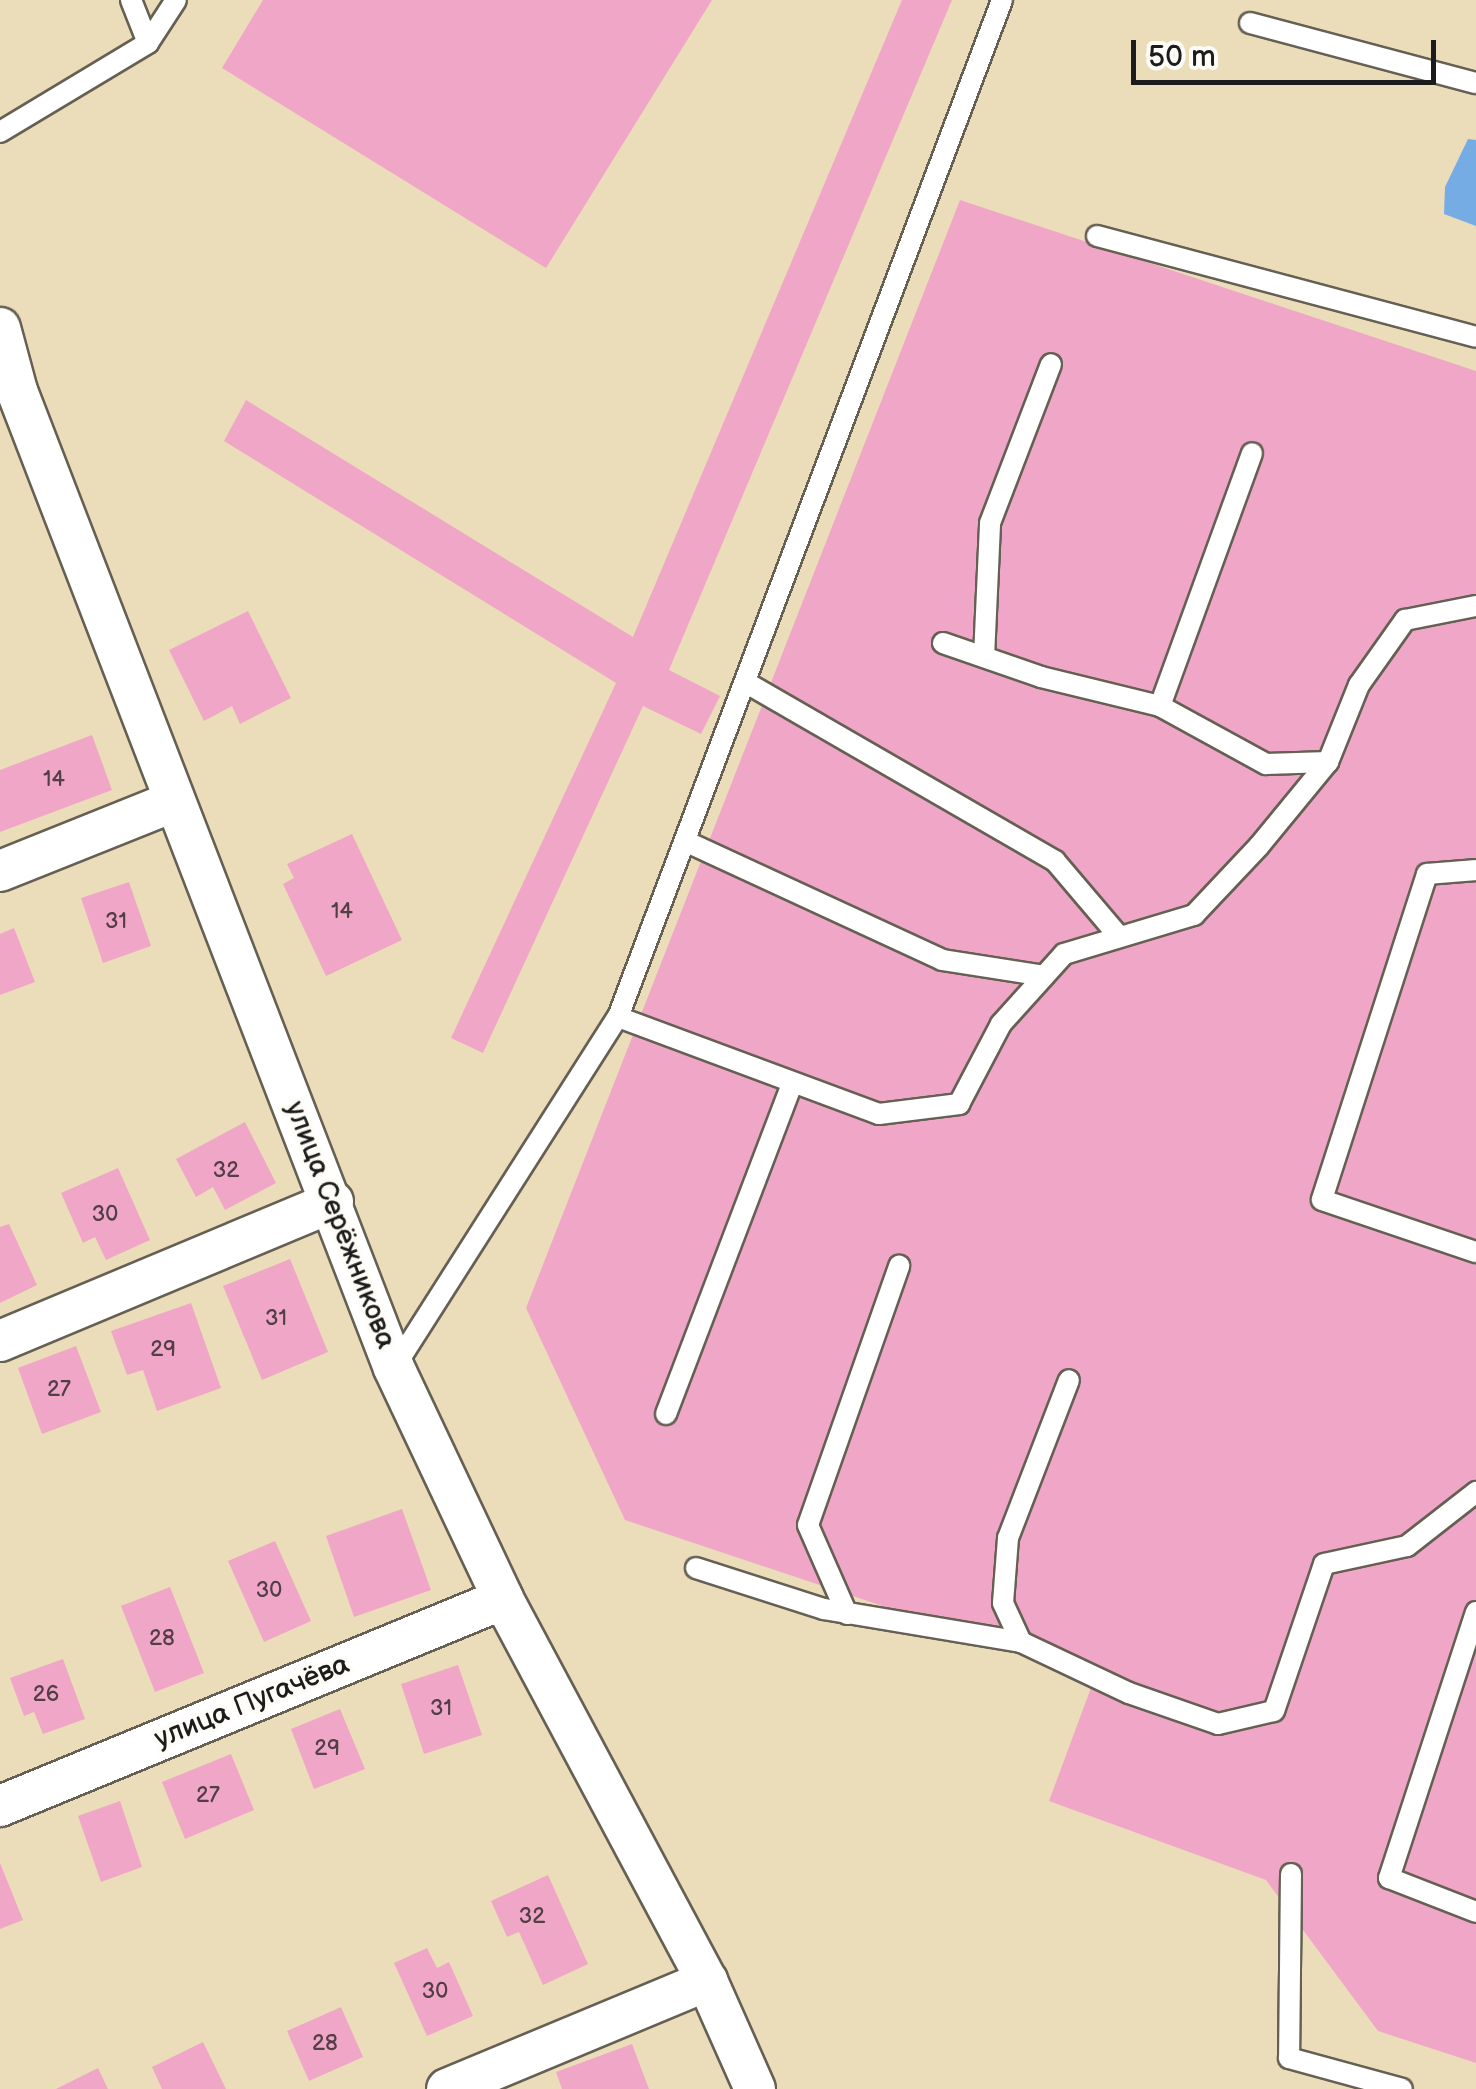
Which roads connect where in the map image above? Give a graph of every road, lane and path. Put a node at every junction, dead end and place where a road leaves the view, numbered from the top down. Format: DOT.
graph roads {
  1 [pos="131,0"];
  2 [pos="176,0"];
  3 [pos="1002,0"];
  4 [pos="1250,23"];
  5 [pos="148,43"];
  6 [pos="1476,83"];
  7 [pos="0,132"];
  8 [pos="1097,236"];
  9 [pos="0,328"];
  10 [pos="1476,337"];
  11 [pos="1051,364"];
  12 [pos="8,394"];
  13 [pos="1252,453"];
  14 [pos="1476,606"];
  15 [pos="943,643"];
  16 [pos="984,658"];
  17 [pos="744,682"];
  18 [pos="1160,706"];
  19 [pos="1328,762"];
  20 [pos="176,801"];
  21 [pos="684,841"];
  22 [pos="1476,870"];
  23 [pos="0,871"];
  24 [pos="1116,934"];
  25 [pos="1044,976"];
  26 [pos="618,1017"];
  27 [pos="792,1084"];
  28 [pos="333,1202"];
  29 [pos="1476,1252"];
  30 [pos="899,1266"];
  31 [pos="0,1340"];
  32 [pos="394,1368"];
  33 [pos="1070,1380"];
  34 [pos="666,1414"];
  35 [pos="1476,1492"];
  36 [pos="696,1568"];
  37 [pos="503,1598"];
  38 [pos="1476,1612"];
  39 [pos="848,1614"];
  40 [pos="1021,1642"];
  41 [pos="0,1806"];
  42 [pos="1291,1874"];
  43 [pos="1476,1912"];
  44 [pos="707,1981"];
  45 [pos="447,2089"];
  46 [pos="755,2089"];
  47 [pos="1402,2089"];
  1 -- 5 [label="lane"];
  2 -- 5 [label="lane"];
  3 -- 17 [label="lane"];
  4 -- 6 [label="lane"];
  5 -- 7 [label="lane"];
  8 -- 10 [label="lane"];
  9 -- 12 [label="street, улица Серёжникова"];
  11 -- 16 [label="lane"];
  12 -- 20 [label="street, улица Серёжникова"];
  13 -- 18 [label="lane"];
  14 -- 19 [label="lane"];
  15 -- 16 [label="lane"];
  16 -- 18 [label="lane"];
  17 -- 21 [label="lane"];
  17 -- 24 [label="lane"];
  18 -- 19 [label="lane"];
  19 -- 24 [label="lane"];
  20 -- 23 [label="street"];
  20 -- 28 [label="street, улица Серёжникова"];
  21 -- 25 [label="lane"];
  21 -- 26 [label="lane"];
  22 -- 29 [label="lane"];
  24 -- 25 [label="lane"];
  25 -- 27 [label="lane"];
  26 -- 27 [label="lane"];
  26 -- 32 [label="lane"];
  27 -- 34 [label="lane"];
  28 -- 31 [label="street"];
  28 -- 32 [label="street, улица Серёжникова"];
  30 -- 39 [label="lane"];
  32 -- 37 [label="street, улица Серёжникова"];
  33 -- 40 [label="lane"];
  35 -- 40 [label="lane"];
  36 -- 39 [label="lane"];
  37 -- 41 [label="street, улица Пугачёва"];
  37 -- 44 [label="street, улица Серёжникова"];
  38 -- 43 [label="lane"];
  39 -- 40 [label="lane"];
  42 -- 47 [label="lane"];
  44 -- 45 [label="street"];
  44 -- 46 [label="street, улица Серёжникова"];
}
